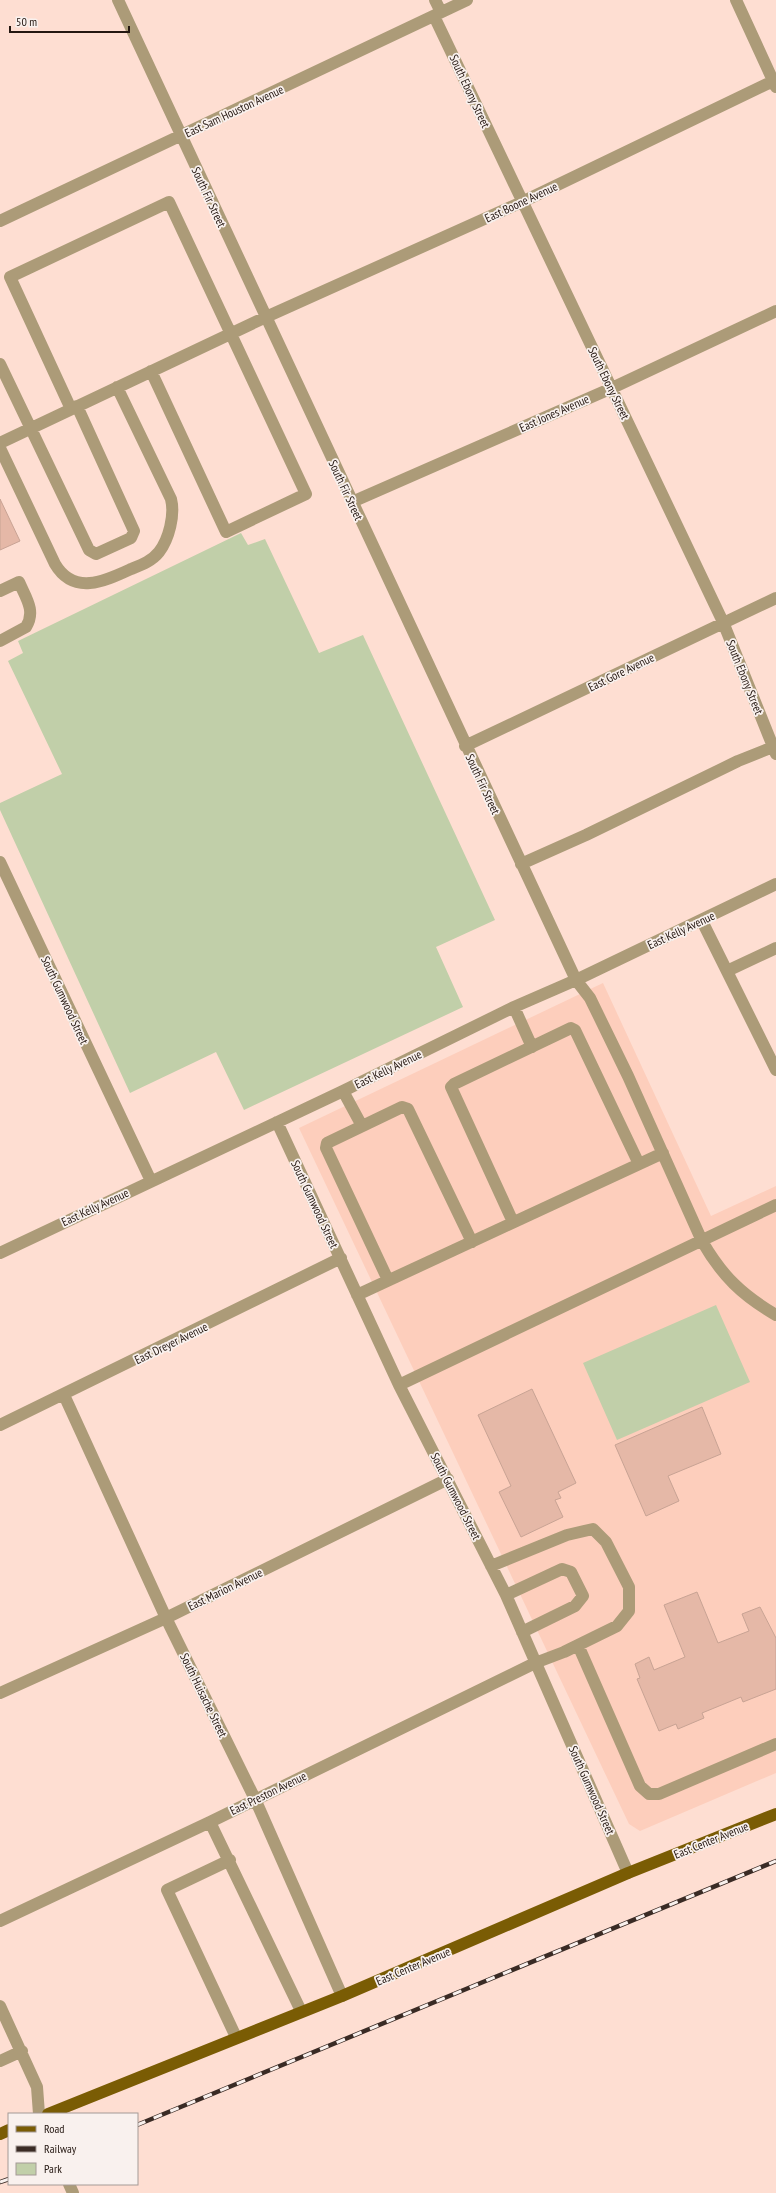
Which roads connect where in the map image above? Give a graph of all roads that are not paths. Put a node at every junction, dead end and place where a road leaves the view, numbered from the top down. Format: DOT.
graph roads {
  1 [pos="118,0"];
  2 [pos="435,0"];
  3 [pos="467,0"];
  4 [pos="736,0"];
  5 [pos="438,14"];
  6 [pos="775,84"];
  7 [pos="180,136"];
  8 [pos="522,202"];
  9 [pos="0,221"];
  10 [pos="776,311"];
  11 [pos="266,317"];
  12 [pos="231,334"];
  13 [pos="0,364"];
  14 [pos="151,371"];
  15 [pos="117,387"];
  16 [pos="612,388"];
  17 [pos="74,408"];
  18 [pos="31,428"];
  19 [pos="0,443"];
  20 [pos="0,448"];
  21 [pos="352,502"];
  22 [pos="0,591"];
  23 [pos="776,598"];
  24 [pos="723,622"];
  25 [pos="0,641"];
  26 [pos="465,746"];
  27 [pos="774,751"];
  28 [pos="0,862"];
  29 [pos="521,864"];
  30 [pos="776,884"];
  31 [pos="702,921"];
  32 [pos="776,948"];
  33 [pos="727,971"];
  34 [pos="576,980"];
  35 [pos="514,1007"];
  36 [pos="532,1047"];
  37 [pos="776,1070"];
  38 [pos="343,1091"];
  39 [pos="277,1122"];
  40 [pos="362,1126"];
  41 [pos="663,1153"];
  42 [pos="639,1164"];
  43 [pos="151,1181"];
  44 [pos="776,1205"];
  45 [pos="513,1222"];
  46 [pos="702,1241"];
  47 [pos="472,1242"];
  48 [pos="0,1253"];
  49 [pos="341,1258"];
  50 [pos="388,1280"];
  51 [pos="358,1295"];
  52 [pos="776,1315"];
  53 [pos="399,1385"];
  54 [pos="64,1395"];
  55 [pos="0,1425"];
  56 [pos="448,1479"];
  57 [pos="491,1566"];
  58 [pos="506,1595"];
  59 [pos="166,1618"];
  60 [pos="522,1632"];
  61 [pos="578,1645"];
  62 [pos="535,1663"];
  63 [pos="0,1693"];
  64 [pos="776,1744"];
  65 [pos="255,1799"];
  66 [pos="776,1814"];
  67 [pos="210,1822"];
  68 [pos="230,1860"];
  69 [pos="628,1873"];
  70 [pos="0,1921"];
  71 [pos="342,1996"];
  72 [pos="0,2006"];
  73 [pos="301,2011"];
  74 [pos="236,2037"];
  75 [pos="22,2051"];
  76 [pos="0,2061"];
  77 [pos="39,2113"];
  78 [pos="50,2113"];
  1 -- 7 [label="street, South Fir Street"];
  2 -- 5 [label="street, South Ebony Street"];
  3 -- 5 [label="street, East Sam Houston Avenue"];
  4 -- 6 [label="street"];
  5 -- 7 [label="street, East Sam Houston Avenue"];
  5 -- 8 [label="street, South Ebony Street"];
  6 -- 8 [label="street, East Boone Avenue"];
  7 -- 9 [label="street, East Sam Houston Avenue"];
  7 -- 11 [label="street, South Fir Street"];
  8 -- 11 [label="street, East Boone Avenue"];
  8 -- 16 [label="street, South Ebony Street"];
  10 -- 16 [label="street, East Jones Avenue"];
  11 -- 12 [label="street, East Boone Avenue"];
  11 -- 21 [label="street, South Fir Street"];
  12 -- 14 [label="street, East Boone Avenue"];
  12 -- 14 [label="street"];
  12 -- 17 [label="street"];
  13 -- 18 [label="street"];
  14 -- 15 [label="street, East Boone Avenue"];
  15 -- 17 [label="street, East Boone Avenue"];
  15 -- 20 [label="street"];
  16 -- 21 [label="street, East Jones Avenue"];
  16 -- 24 [label="street, South Ebony Street"];
  17 -- 18 [label="street, East Boone Avenue"];
  17 -- 18 [label="street"];
  18 -- 19 [label="street, East Boone Avenue"];
  21 -- 26 [label="street, South Fir Street"];
  22 -- 25 [label="street"];
  23 -- 24 [label="street, East Gore Avenue"];
  24 -- 26 [label="street, East Gore Avenue"];
  24 -- 27 [label="street, South Ebony Street"];
  26 -- 29 [label="street, South Fir Street"];
  27 -- 29 [label="street"];
  28 -- 43 [label="street, South Gumwood Street"];
  29 -- 34 [label="street, South Fir Street"];
  30 -- 31 [label="street, East Kelly Avenue"];
  31 -- 33 [label="street"];
  31 -- 34 [label="street, East Kelly Avenue"];
  32 -- 33 [label="street"];
  33 -- 37 [label="street"];
  34 -- 35 [label="street, East Kelly Avenue"];
  34 -- 41 [label="street, South Fir Street"];
  35 -- 36 [label="street"];
  35 -- 38 [label="street, East Kelly Avenue"];
  36 -- 42 [label="street"];
  36 -- 45 [label="street"];
  38 -- 39 [label="street, East Kelly Avenue"];
  38 -- 40 [label="street"];
  39 -- 43 [label="street, East Kelly Avenue"];
  39 -- 49 [label="street, South Gumwood Street"];
  40 -- 47 [label="street"];
  40 -- 50 [label="street"];
  41 -- 42 [label="street"];
  41 -- 46 [label="street, South Fir Street"];
  42 -- 45 [label="street"];
  43 -- 48 [label="street, East Kelly Avenue"];
  44 -- 46 [label="street"];
  45 -- 47 [label="street"];
  46 -- 52 [label="street, South Fir Street"];
  46 -- 53 [label="street"];
  47 -- 50 [label="street"];
  49 -- 51 [label="street, South Gumwood Street"];
  49 -- 54 [label="street, East Dreyer Avenue"];
  50 -- 51 [label="street"];
  51 -- 53 [label="street, South Gumwood Street"];
  53 -- 56 [label="street, South Gumwood Street"];
  54 -- 55 [label="street, East Dreyer Avenue"];
  54 -- 59 [label="street, South Huisache Street"];
  56 -- 57 [label="street, South Gumwood Street"];
  56 -- 59 [label="street, East Marion Avenue"];
  57 -- 58 [label="street, South Gumwood Street"];
  57 -- 61 [label="street, East Preston Avenue"];
  58 -- 60 [label="street, South Gumwood Street"];
  58 -- 60 [label="street"];
  59 -- 63 [label="street, East Marion Avenue"];
  59 -- 65 [label="street, South Huisache Street"];
  60 -- 62 [label="street, South Gumwood Street"];
  61 -- 62 [label="street, East Preston Avenue"];
  61 -- 64 [label="street"];
  62 -- 65 [label="street, East Preston Avenue"];
  62 -- 69 [label="street, South Gumwood Street"];
  65 -- 67 [label="street, East Preston Avenue"];
  65 -- 71 [label="street, South Huisache Street"];
  66 -- 69 [label="main road, East Center Avenue"];
  67 -- 68 [label="street"];
  67 -- 70 [label="street, East Preston Avenue"];
  68 -- 73 [label="street"];
  68 -- 74 [label="street"];
  69 -- 71 [label="main road, East Center Avenue"];
  71 -- 73 [label="main road, East Center Avenue"];
  72 -- 75 [label="street"];
  73 -- 74 [label="main road, East Center Avenue"];
  74 -- 78 [label="main road, East Center Avenue"];
  75 -- 76 [label="street"];
  75 -- 77 [label="street"];
}
